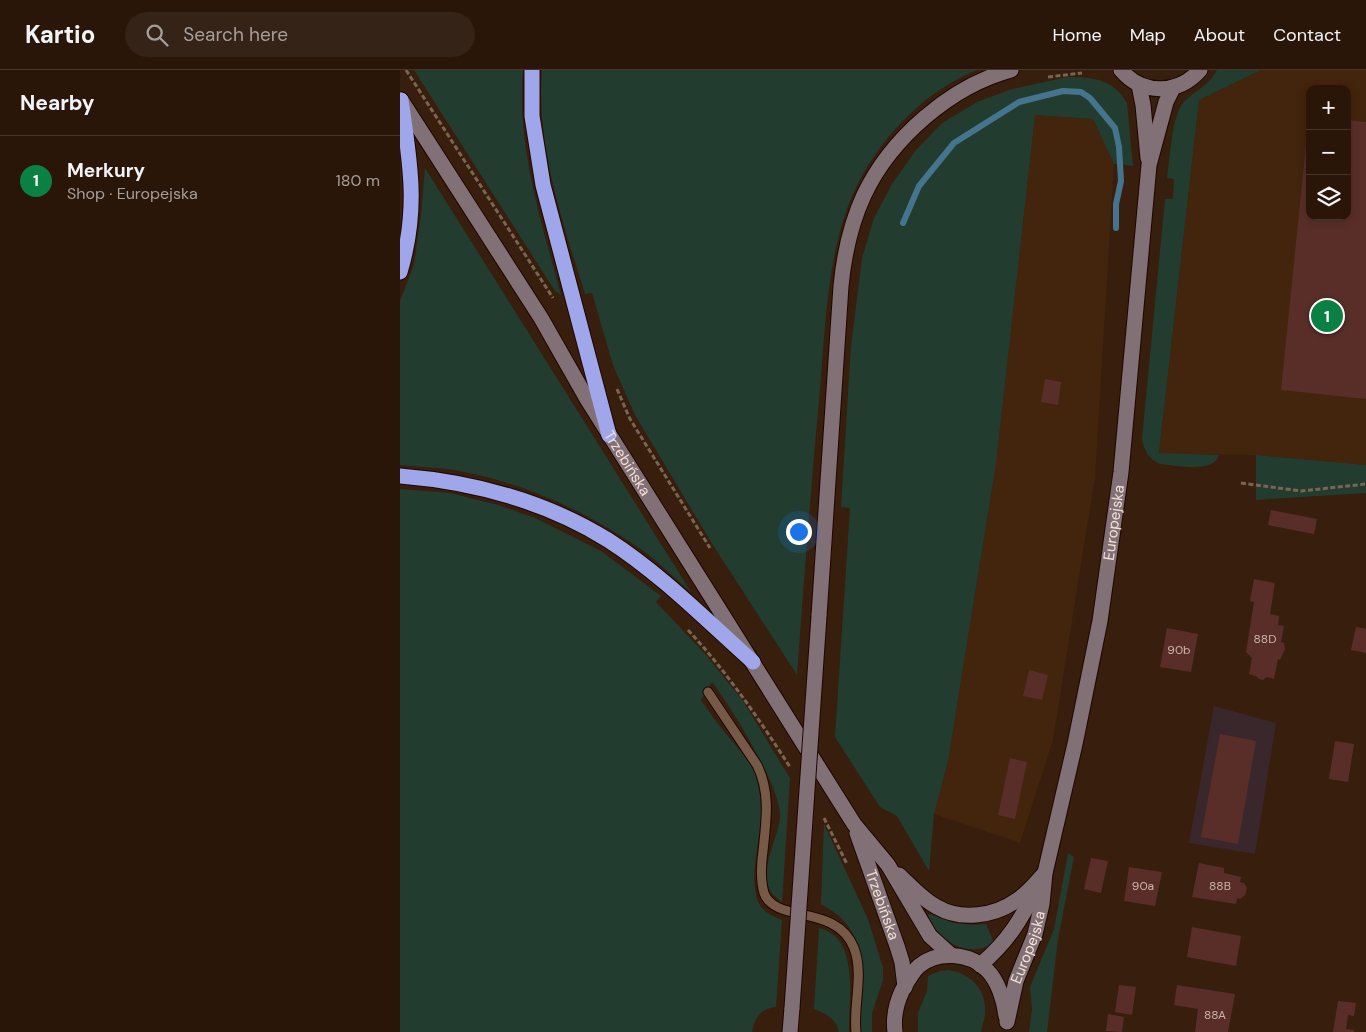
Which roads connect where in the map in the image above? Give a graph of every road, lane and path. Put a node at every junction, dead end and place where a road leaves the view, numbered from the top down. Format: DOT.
graph roads {
  1 [pos="532,70"];
  2 [pos="1011,70"];
  3 [pos="1121,70"];
  4 [pos="1200,70"];
  5 [pos="1082,73"];
  6 [pos="1048,77"];
  7 [pos="1139,85"];
  8 [pos="1173,88"];
  9 [pos="401,100"];
  10 [pos="1149,165"];
  11 [pos="400,272"];
  12 [pos="609,435"];
  13 [pos="400,476"];
  14 [pos="1241,483"];
  15 [pos="1366,484"];
  16 [pos="753,662"];
  17 [pos="708,692"];
  18 [pos="854,824"];
  19 [pos="888,865"];
  20 [pos="1044,873"];
  21 [pos="951,955"];
  22 [pos="980,965"];
  23 [pos="904,986"];
  24 [pos="1006,1027"];
  25 [pos="790,1032"];
  26 [pos="856,1032"];
  27 [pos="895,1032"];
  1 -- 12 [label="highway"];
  2 -- 25 [label="main road, bridge"];
  3 -- 7 [label="main road"];
  4 -- 8 [label="main road"];
  5 -- 6 [label="path"];
  7 -- 8 [label="main road"];
  7 -- 10 [label="main road, Europejska"];
  8 -- 10 [label="main road, Europejska"];
  9 -- 11 [label="highway"];
  9 -- 12 [label="main road, Trzebińska"];
  10 -- 20 [label="main road, Europejska"];
  12 -- 16 [label="main road, Trzebińska"];
  13 -- 16 [label="highway"];
  14 -- 15 [label="path"];
  16 -- 18 [label="main road, Trzebińska"];
  17 -- 26 [label="lane"];
  18 -- 19 [label="main road, Trzebińska"];
  18 -- 23 [label="main road, Trzebińska"];
  19 -- 20 [label="main road"];
  19 -- 21 [label="main road, Trzebińska"];
  20 -- 22 [label="main road, Europejska"];
  20 -- 24 [label="main road, Europejska"];
  21 -- 22 [label="main road"];
  21 -- 23 [label="main road"];
  22 -- 24 [label="main road"];
  23 -- 27 [label="main road"];
}
